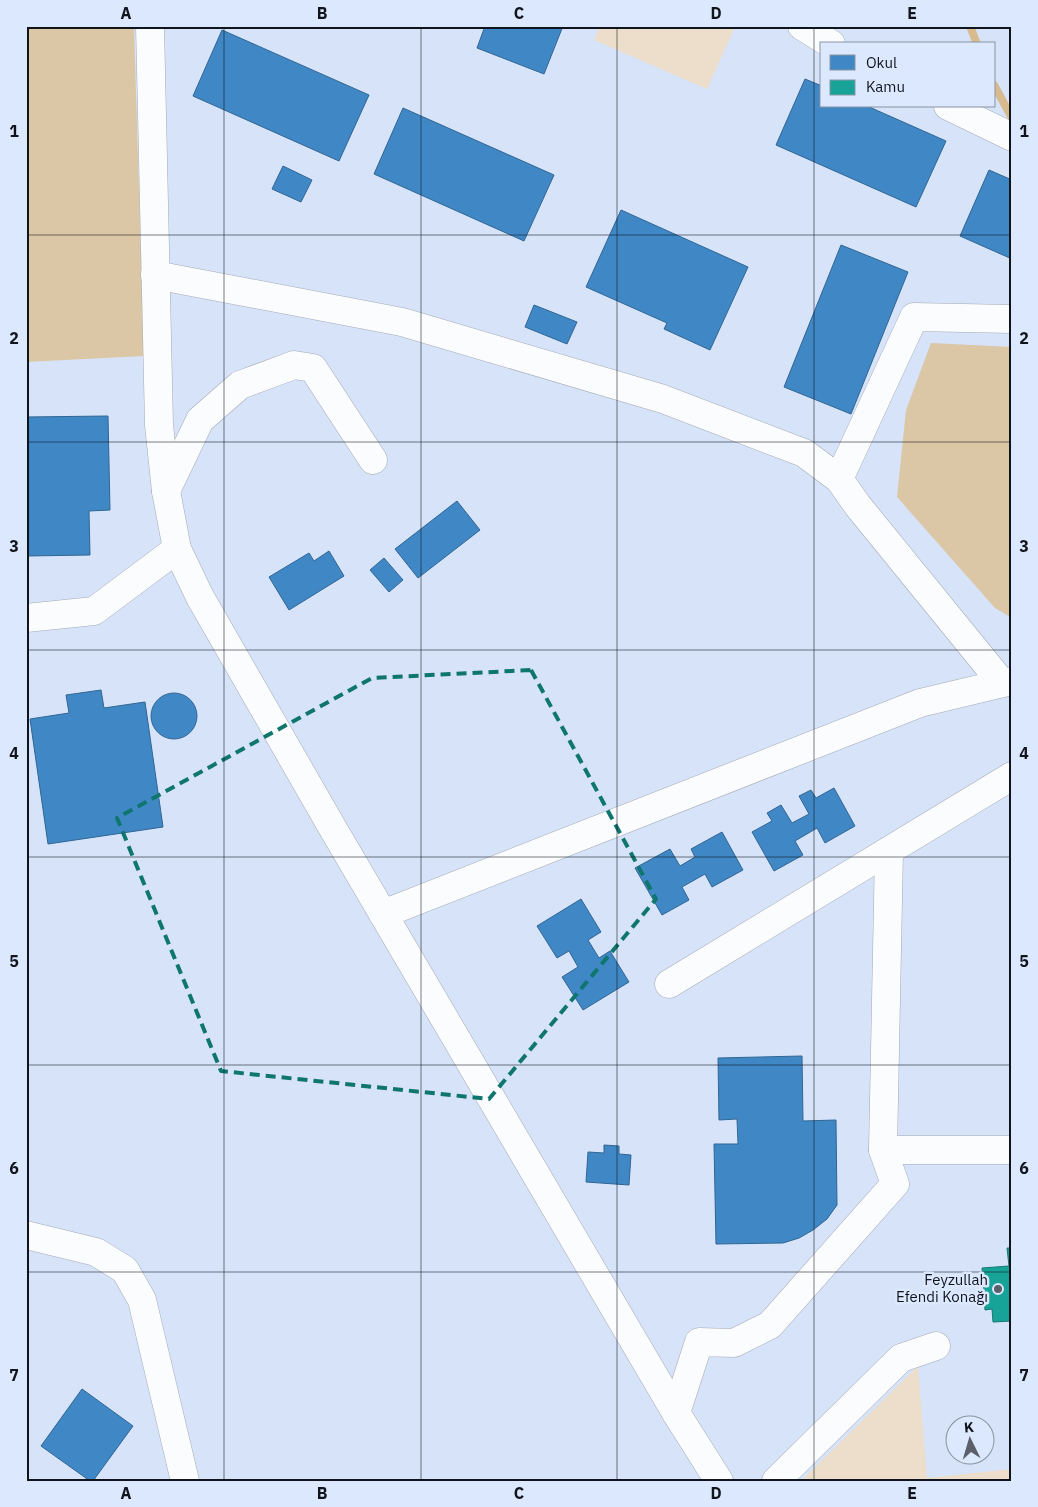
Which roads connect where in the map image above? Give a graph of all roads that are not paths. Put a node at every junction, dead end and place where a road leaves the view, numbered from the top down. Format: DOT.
graph roads {
  1 [pos="150,26"];
  2 [pos="802,26"];
  3 [pos="828,42"];
  4 [pos="952,108"];
  5 [pos="1012,137"];
  6 [pos="155,276"];
  7 [pos="1012,319"];
  8 [pos="372,460"];
  9 [pos="838,479"];
  10 [pos="166,491"];
  11 [pos="177,549"];
  12 [pos="26,618"];
  13 [pos="1007,682"];
  14 [pos="1012,776"];
  15 [pos="889,851"];
  16 [pos="383,914"];
  17 [pos="669,984"];
  18 [pos="883,1150"];
  19 [pos="1012,1150"];
  20 [pos="26,1235"];
  21 [pos="936,1346"];
  22 [pos="676,1413"];
  23 [pos="185,1481"];
  24 [pos="718,1481"];
  25 [pos="776,1481"];
  1 -- 6 [label="street"];
  2 -- 3 [label="street"];
  4 -- 5 [label="street"];
  6 -- 9 [label="street"];
  6 -- 10 [label="street"];
  7 -- 9 [label="street"];
  8 -- 10 [label="street"];
  9 -- 13 [label="street"];
  10 -- 11 [label="street"];
  11 -- 12 [label="street"];
  11 -- 16 [label="street"];
  13 -- 16 [label="street"];
  14 -- 15 [label="street"];
  15 -- 17 [label="street"];
  15 -- 18 [label="street"];
  16 -- 22 [label="street"];
  18 -- 19 [label="street"];
  18 -- 22 [label="street"];
  20 -- 23 [label="street"];
  21 -- 25 [label="street"];
  22 -- 24 [label="street"];
}
